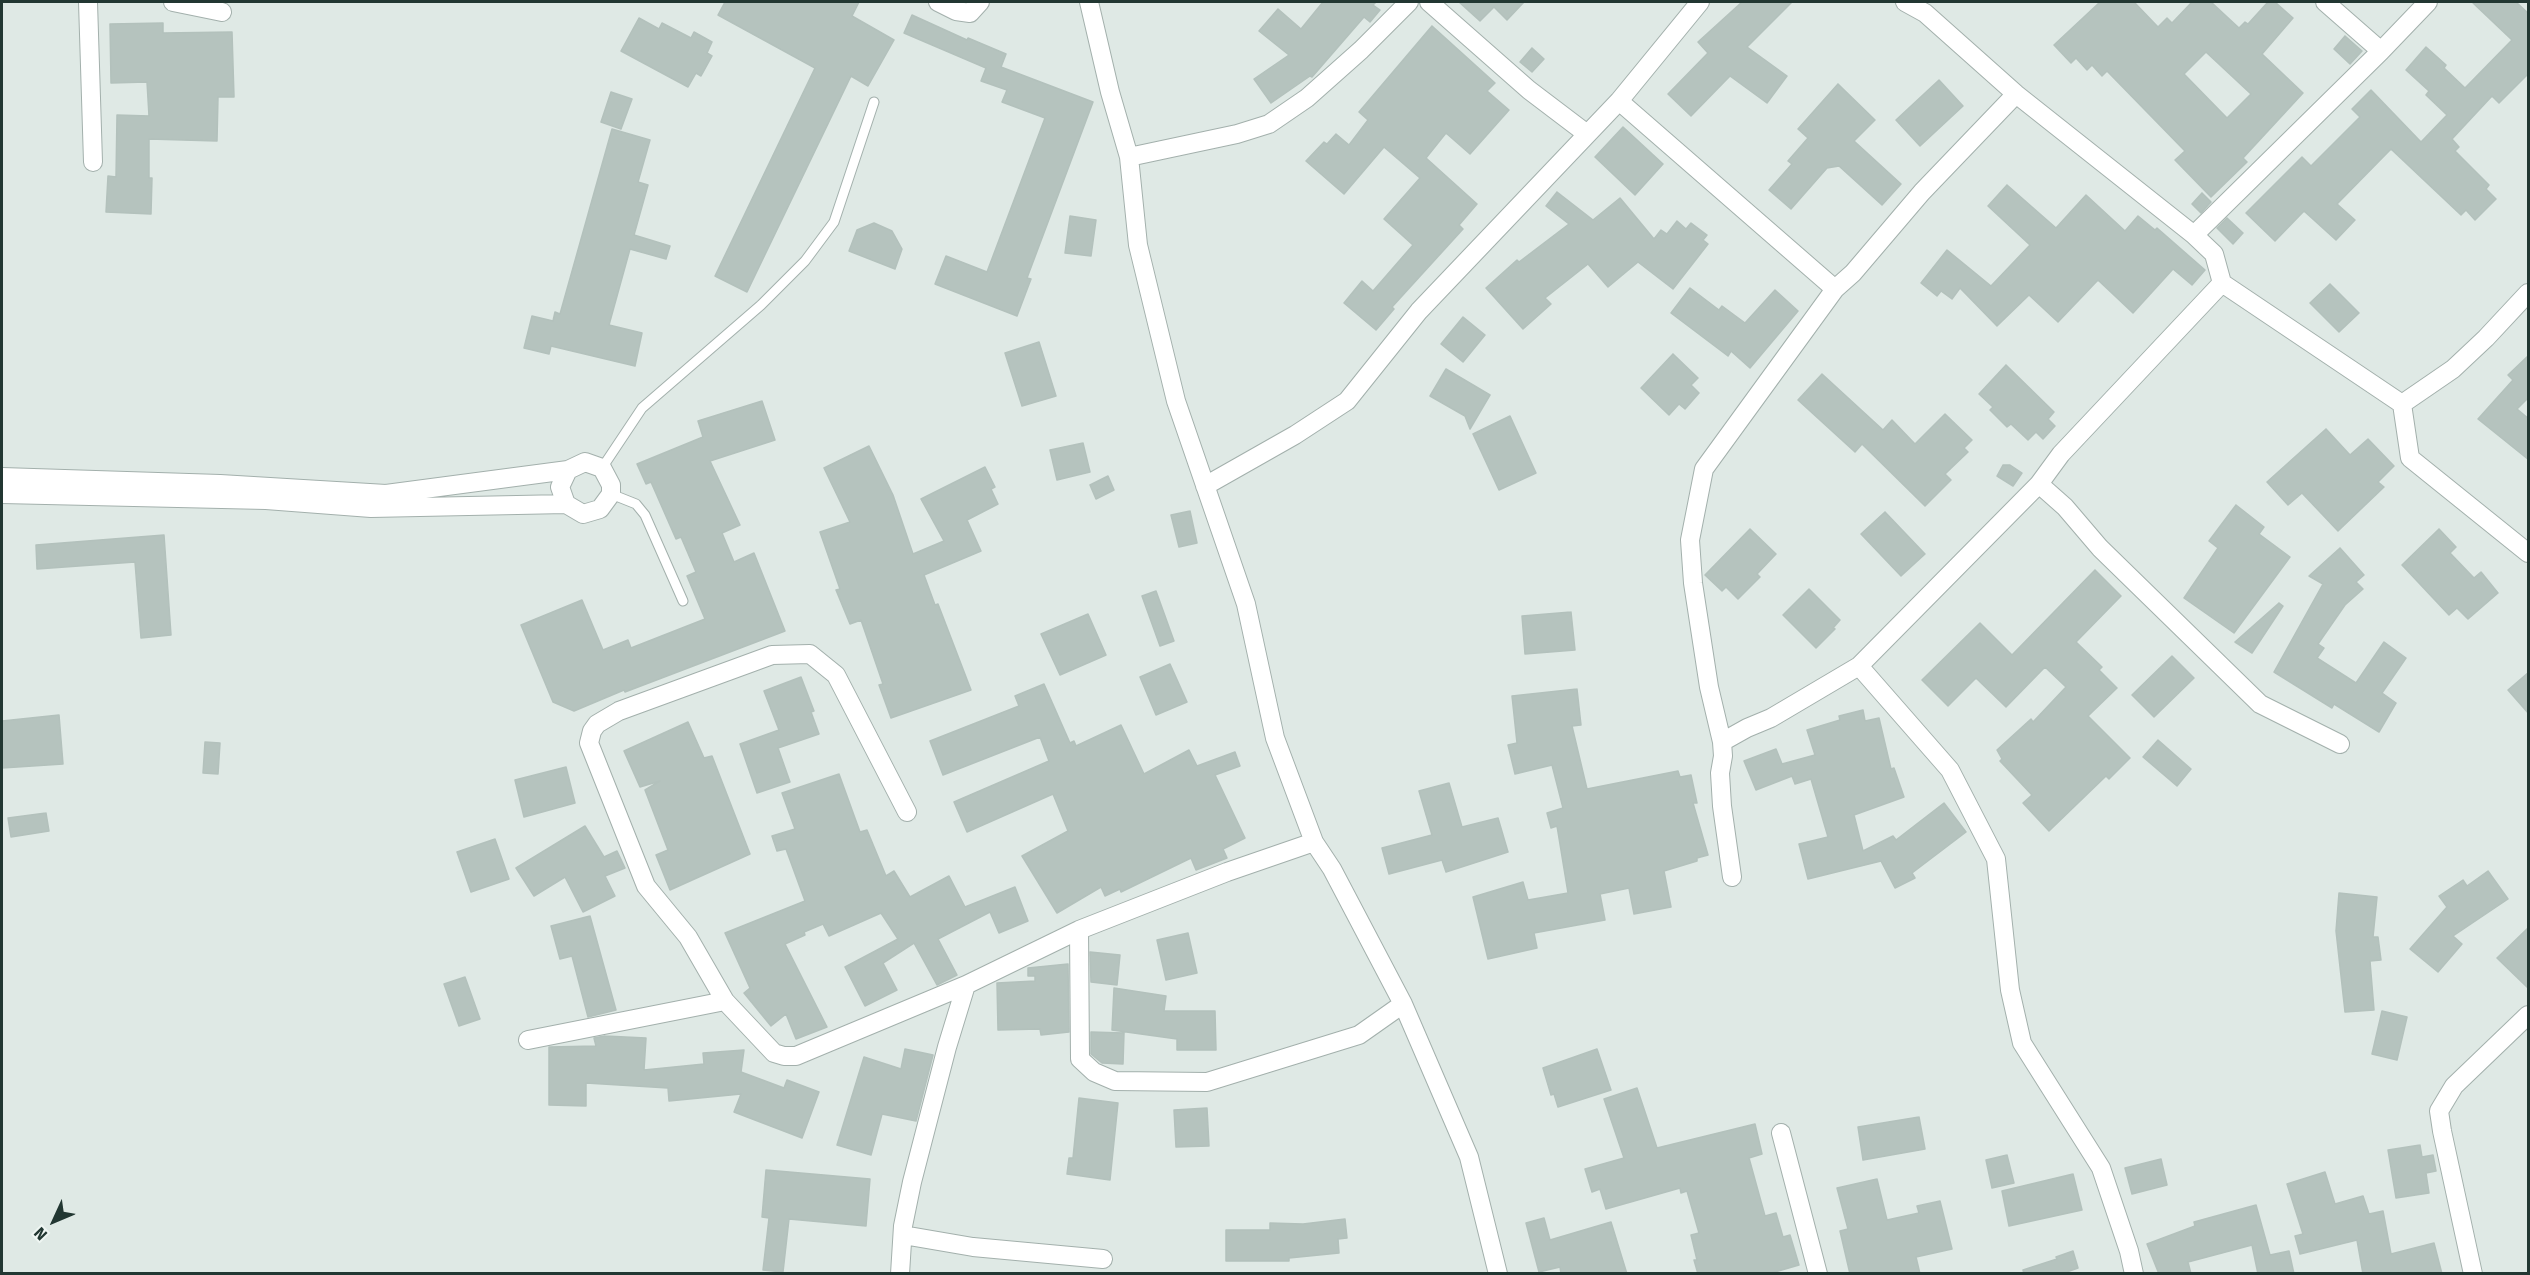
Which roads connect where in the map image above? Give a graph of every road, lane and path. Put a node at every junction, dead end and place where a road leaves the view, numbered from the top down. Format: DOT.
graph roads {
  1 [pos="88,2"];
  2 [pos="173,2"];
  3 [pos="938,2"];
  4 [pos="980,2"];
  5 [pos="1089,2"];
  6 [pos="1409,2"];
  7 [pos="1429,2"];
  8 [pos="1700,2"];
  9 [pos="1905,2"];
  10 [pos="2325,2"];
  11 [pos="2428,2"];
  12 [pos="222,12"];
  13 [pos="2381,51"];
  14 [pos="2016,94"];
  15 [pos="1619,101"];
  16 [pos="874,102"];
  17 [pos="1587,134"];
  18 [pos="1129,157"];
  19 [pos="93,162"];
  20 [pos="2194,235"];
  21 [pos="2222,283"];
  22 [pos="1835,288"];
  23 [pos="2529,293"];
  24 [pos="2402,404"];
  25 [pos="602,468"];
  26 [pos="568,470"];
  27 [pos="2,477"];
  28 [pos="2039,484"];
  29 [pos="1205,486"];
  30 [pos="95,488"];
  31 [pos="2,494"];
  32 [pos="611,494"];
  33 [pos="312,497"];
  34 [pos="566,504"];
  35 [pos="2529,553"];
  36 [pos="683,601"];
  37 [pos="1859,666"];
  38 [pos="1722,742"];
  39 [pos="2340,744"];
  40 [pos="907,812"];
  41 [pos="1314,842"];
  42 [pos="1732,877"];
  43 [pos="1079,930"];
  44 [pos="966,985"];
  45 [pos="725,1001"];
  46 [pos="1403,1004"];
  47 [pos="2529,1015"];
  48 [pos="528,1040"];
  49 [pos="1781,1133"];
  50 [pos="903,1235"];
  51 [pos="1103,1259"];
  52 [pos="900,1274"];
  53 [pos="1498,1274"];
  54 [pos="1818,1274"];
  55 [pos="2134,1274"];
  56 [pos="2473,1274"];
  1 -- 19 [label="street"];
  2 -- 12 [label="street"];
  3 -- 4 [label="street"];
  5 -- 18 [label="street"];
  6 -- 18 [label="street"];
  7 -- 17 [label="street"];
  8 -- 15 [label="street"];
  9 -- 14 [label="street"];
  10 -- 13 [label="street"];
  11 -- 13 [label="street"];
  13 -- 20 [label="street"];
  14 -- 20 [label="street"];
  14 -- 22 [label="street"];
  15 -- 17 [label="street"];
  15 -- 22 [label="street"];
  16 -- 25 [label="lane"];
  17 -- 29 [label="street"];
  18 -- 29 [label="street"];
  20 -- 21 [label="street"];
  21 -- 24 [label="street"];
  21 -- 28 [label="street"];
  22 -- 38 [label="street"];
  23 -- 24 [label="street"];
  24 -- 35 [label="street"];
  25 -- 26 [label="street"];
  25 -- 32 [label="street"];
  26 -- 33 [label="street"];
  26 -- 34 [label="street"];
  27 -- 30 [label="street"];
  28 -- 37 [label="street"];
  28 -- 39 [label="street"];
  29 -- 41 [label="street"];
  30 -- 31 [label="street"];
  30 -- 33 [label="street"];
  32 -- 34 [label="street"];
  32 -- 36 [label="lane"];
  33 -- 34 [label="street"];
  37 -- 38 [label="street"];
  37 -- 55 [label="street"];
  38 -- 42 [label="street"];
  40 -- 45 [label="street"];
  41 -- 43 [label="street"];
  41 -- 46 [label="street"];
  43 -- 44 [label="street"];
  43 -- 46 [label="street"];
  44 -- 45 [label="street"];
  44 -- 50 [label="street"];
  45 -- 48 [label="street"];
  46 -- 53 [label="street"];
  47 -- 56 [label="street"];
  49 -- 54 [label="street"];
  50 -- 51 [label="street"];
  50 -- 52 [label="street"];
}
